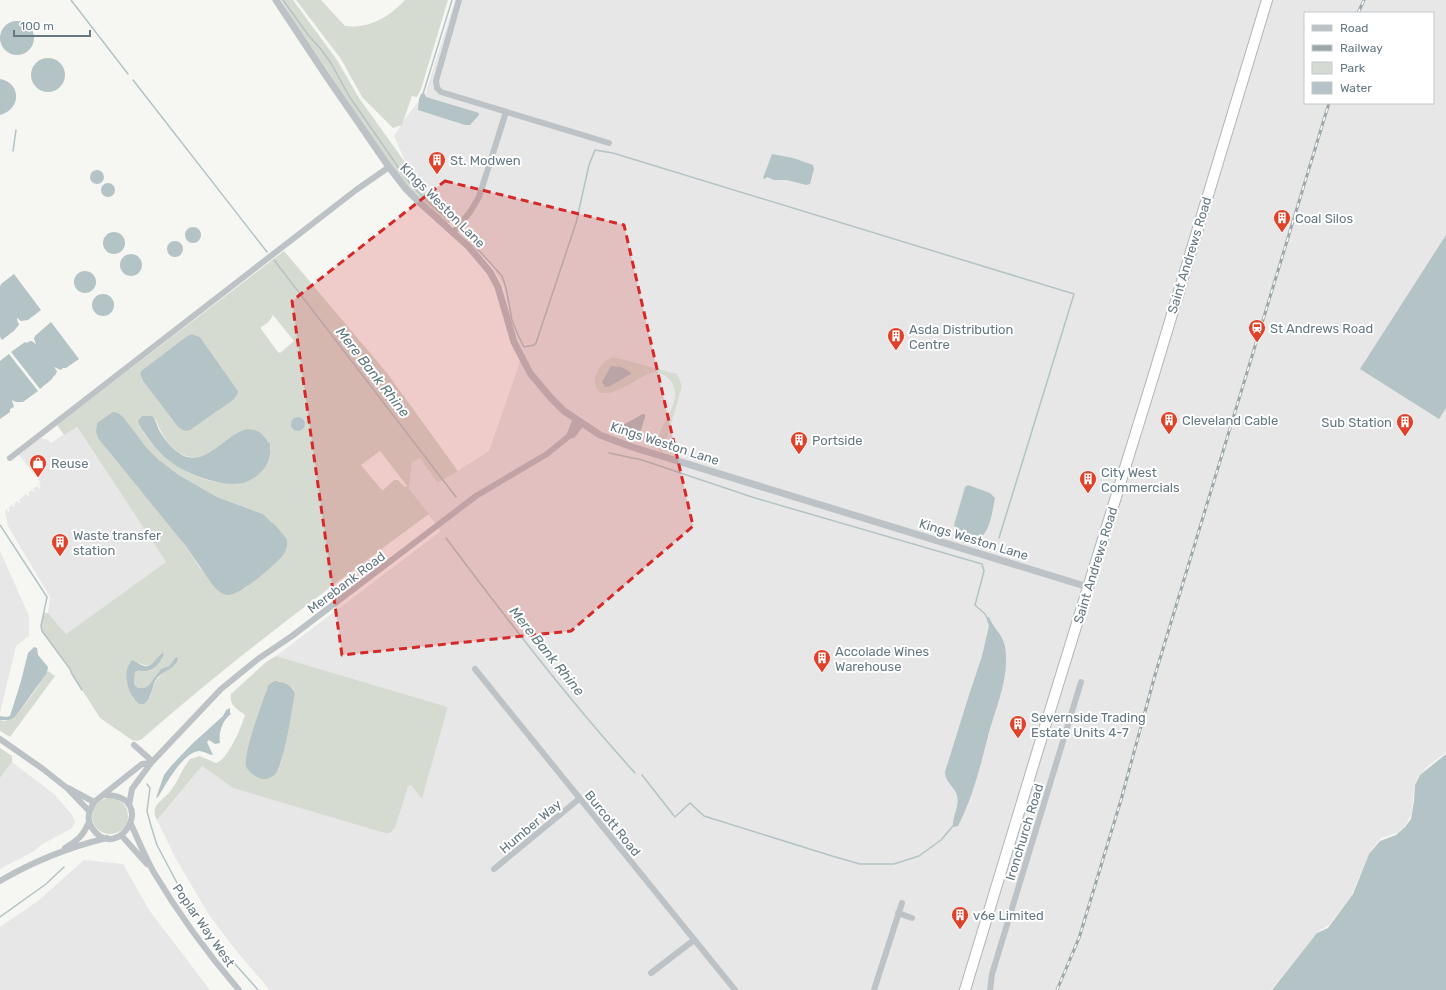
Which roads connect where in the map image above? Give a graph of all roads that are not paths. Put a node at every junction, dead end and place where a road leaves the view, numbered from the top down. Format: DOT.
graph roads {
  1 [pos="276,0"];
  2 [pos="459,0"];
  3 [pos="1267,0"];
  4 [pos="506,112"];
  5 [pos="609,142"];
  6 [pos="389,167"];
  7 [pos="453,232"];
  8 [pos="579,421"];
  9 [pos="10,458"];
  10 [pos="1088,587"];
  11 [pos="475,669"];
  12 [pos="1081,682"];
  13 [pos="0,739"];
  14 [pos="134,745"];
  15 [pos="151,762"];
  16 [pos="67,788"];
  17 [pos="103,796"];
  18 [pos="579,799"];
  19 [pos="94,802"];
  20 [pos="129,805"];
  21 [pos="89,811"];
  22 [pos="89,822"];
  23 [pos="131,824"];
  24 [pos="121,836"];
  25 [pos="107,838"];
  26 [pos="57,853"];
  27 [pos="494,869"];
  28 [pos="154,872"];
  29 [pos="0,881"];
  30 [pos="902,903"];
  31 [pos="898,913"];
  32 [pos="912,918"];
  33 [pos="694,940"];
  34 [pos="971,970"];
  35 [pos="651,973"];
  36 [pos="239,990"];
  37 [pos="735,990"];
  38 [pos="874,990"];
  39 [pos="960,990"];
  40 [pos="965,990"];
  41 [pos="990,990"];
  1 -- 6 [label="street, Kings Weston Lane"];
  2 -- 4 [label="street"];
  3 -- 10 [label="highway, Saint Andrews Road"];
  4 -- 5 [label="street"];
  4 -- 7 [label="street"];
  6 -- 7 [label="street, Kings Weston Lane"];
  6 -- 9 [label="street"];
  7 -- 8 [label="street, Kings Weston Lane"];
  8 -- 10 [label="street, Kings Weston Lane"];
  8 -- 15 [label="street, Merebank Road"];
  10 -- 34 [label="highway, Saint Andrews Road"];
  11 -- 18 [label="street, Burcott Road"];
  12 -- 41 [label="street, Ironchurch Road"];
  13 -- 16 [label="street"];
  14 -- 15 [label="street"];
  15 -- 17 [label="street, Merebank Road"];
  15 -- 20 [label="street, Merebank Road"];
  16 -- 19 [label="street"];
  16 -- 21 [label="street"];
  17 -- 19 [label="street"];
  17 -- 20 [label="street"];
  18 -- 27 [label="street, Humber Way"];
  18 -- 33 [label="street, Burcott Road"];
  19 -- 21 [label="street"];
  20 -- 23 [label="street"];
  21 -- 22 [label="street"];
  22 -- 25 [label="street"];
  22 -- 26 [label="street"];
  23 -- 24 [label="street"];
  23 -- 28 [label="street, Poplar Way West"];
  24 -- 25 [label="street"];
  24 -- 28 [label="street, Poplar Way West"];
  25 -- 26 [label="street"];
  26 -- 29 [label="street"];
  28 -- 36 [label="street, Poplar Way West"];
  30 -- 31 [label="street"];
  31 -- 32 [label="street"];
  31 -- 38 [label="street"];
  33 -- 35 [label="street"];
  33 -- 37 [label="street, Burcott Road"];
  34 -- 39 [label="highway, Saint Andrews Road"];
  34 -- 40 [label="highway, Saint Andrews Road"];
}
